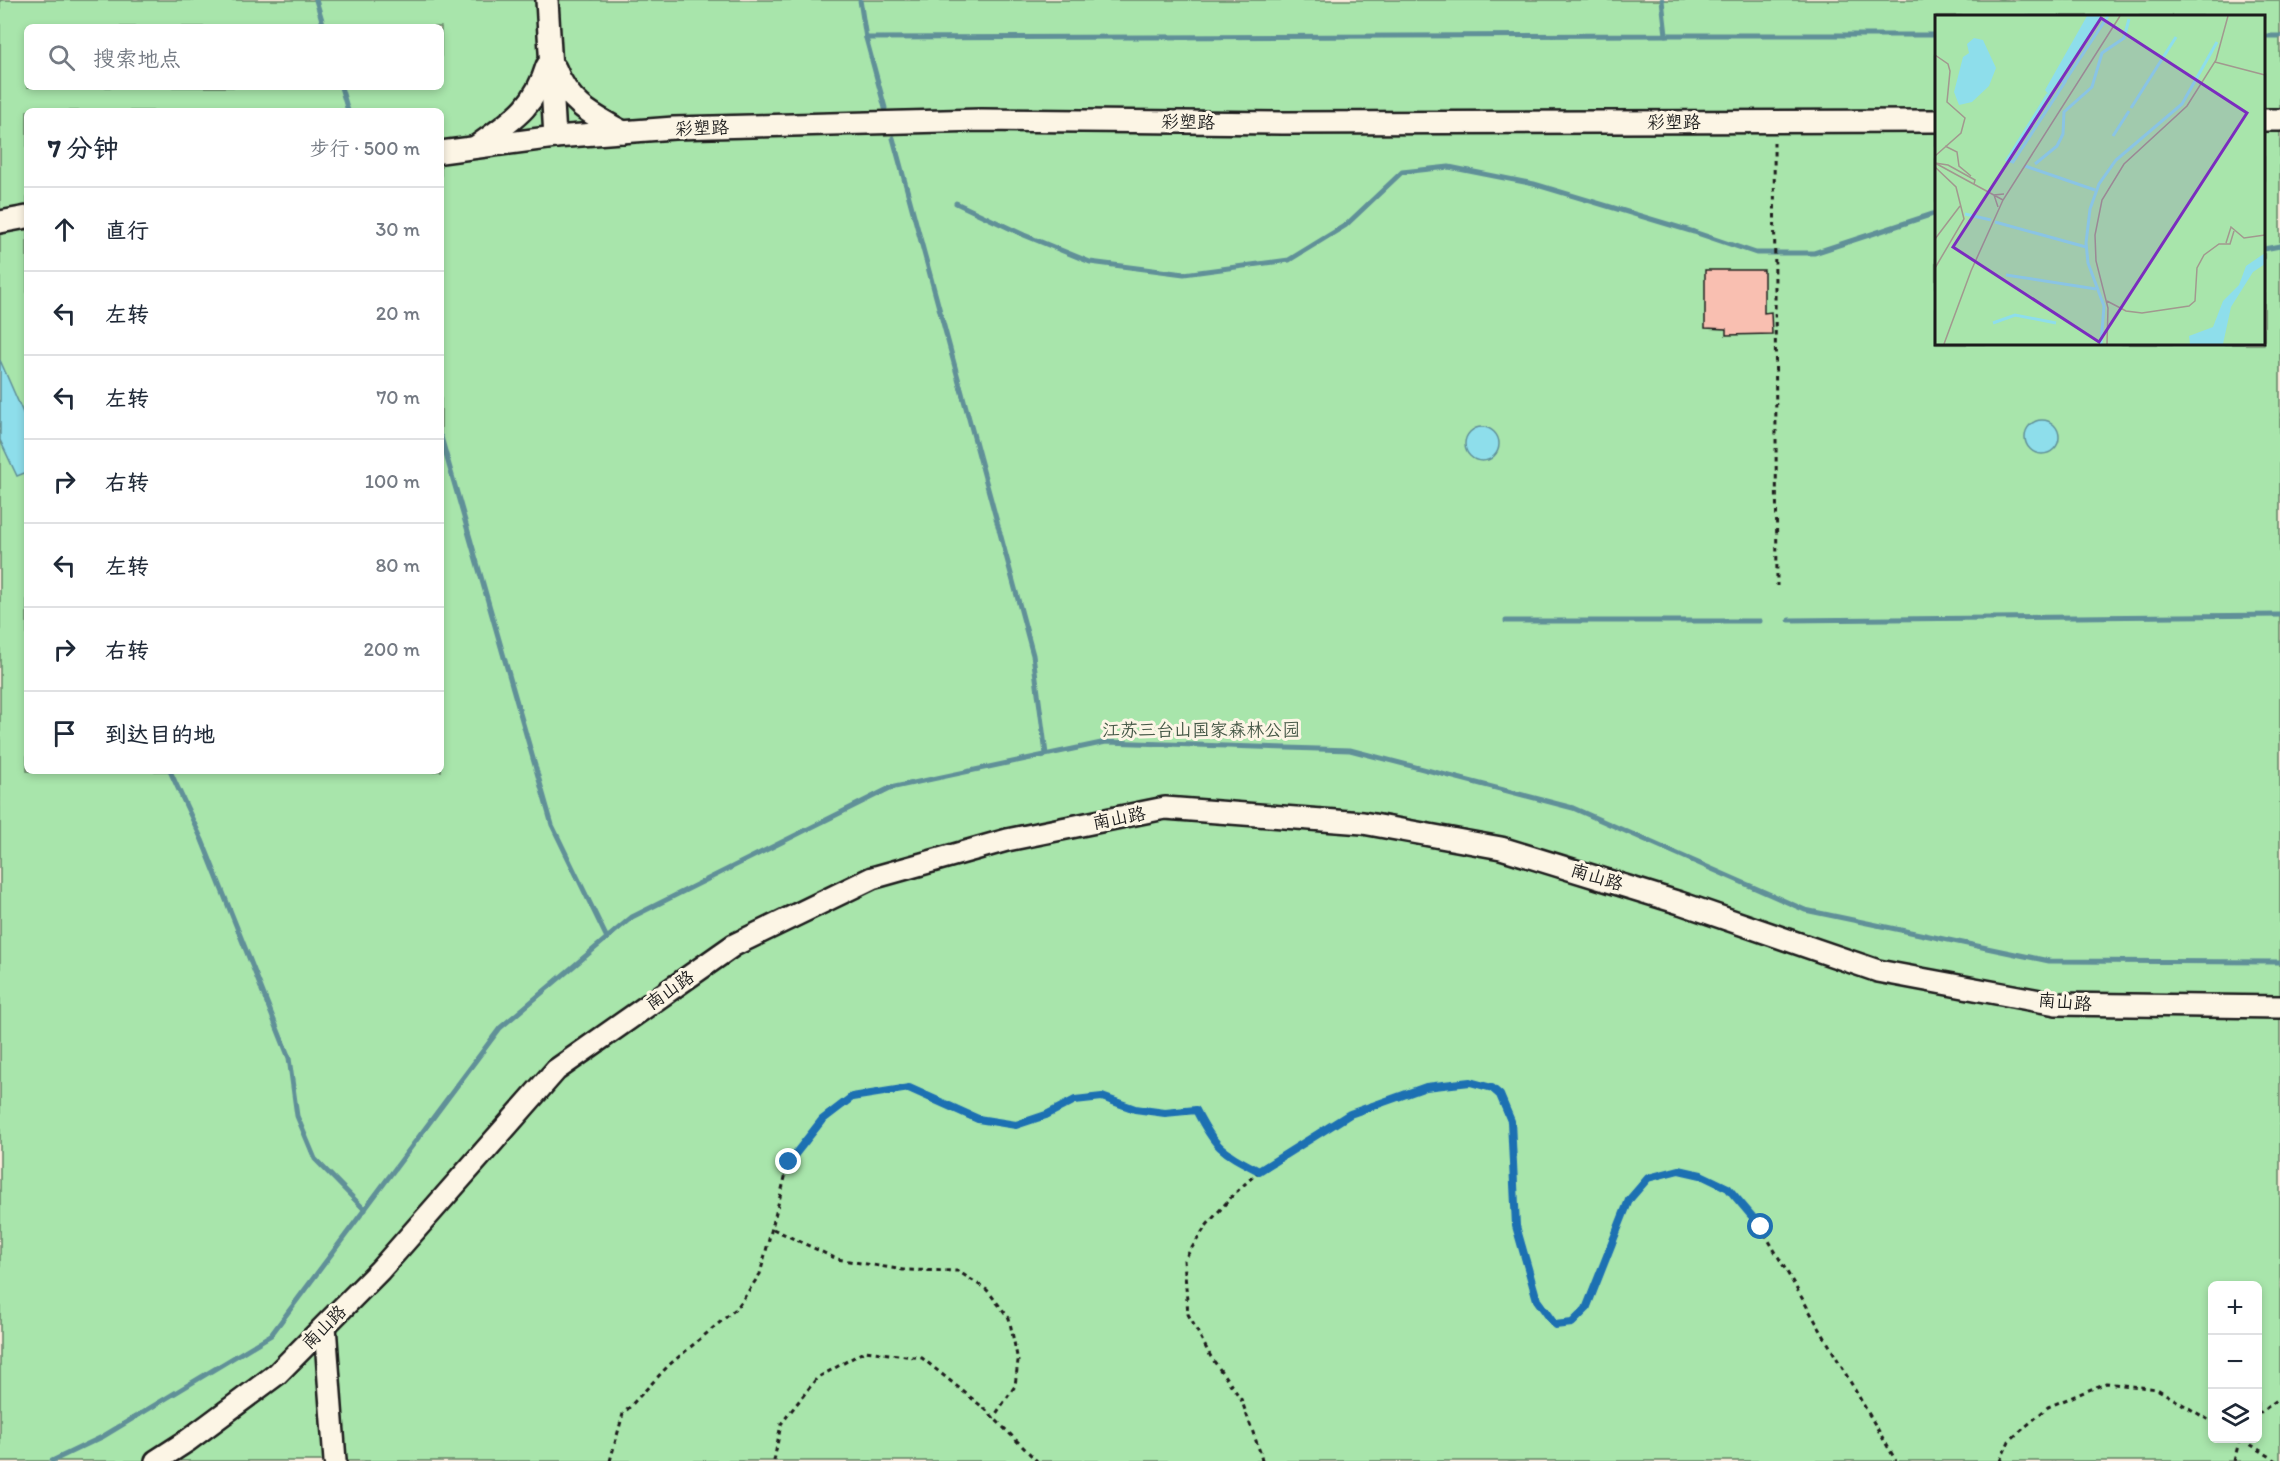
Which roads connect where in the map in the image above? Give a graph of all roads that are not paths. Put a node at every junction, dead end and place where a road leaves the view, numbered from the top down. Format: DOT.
graph roads {
  1 [pos="547,0"];
  2 [pos="550,56"];
  3 [pos="1935,121"];
  4 [pos="623,132"];
  5 [pos="555,137"];
  6 [pos="475,147"];
  7 [pos="444,152"];
  8 [pos="24,218"];
  9 [pos="0,222"];
  10 [pos="2280,1007"];
  11 [pos="325,1326"];
  12 [pos="156,1461"];
  13 [pos="335,1461"];
  1 -- 2 [label="street"];
  2 -- 4 [label="street"];
  2 -- 5 [label="street"];
  2 -- 6 [label="street"];
  3 -- 4 [label="street, 彩塑路"];
  4 -- 5 [label="street, 彩塑路"];
  5 -- 6 [label="street, 彩塑路"];
  6 -- 7 [label="street, 彩塑路"];
  8 -- 9 [label="street"];
  10 -- 11 [label="street, 南山路"];
  11 -- 12 [label="street, 南山路"];
  11 -- 13 [label="street"];
}
